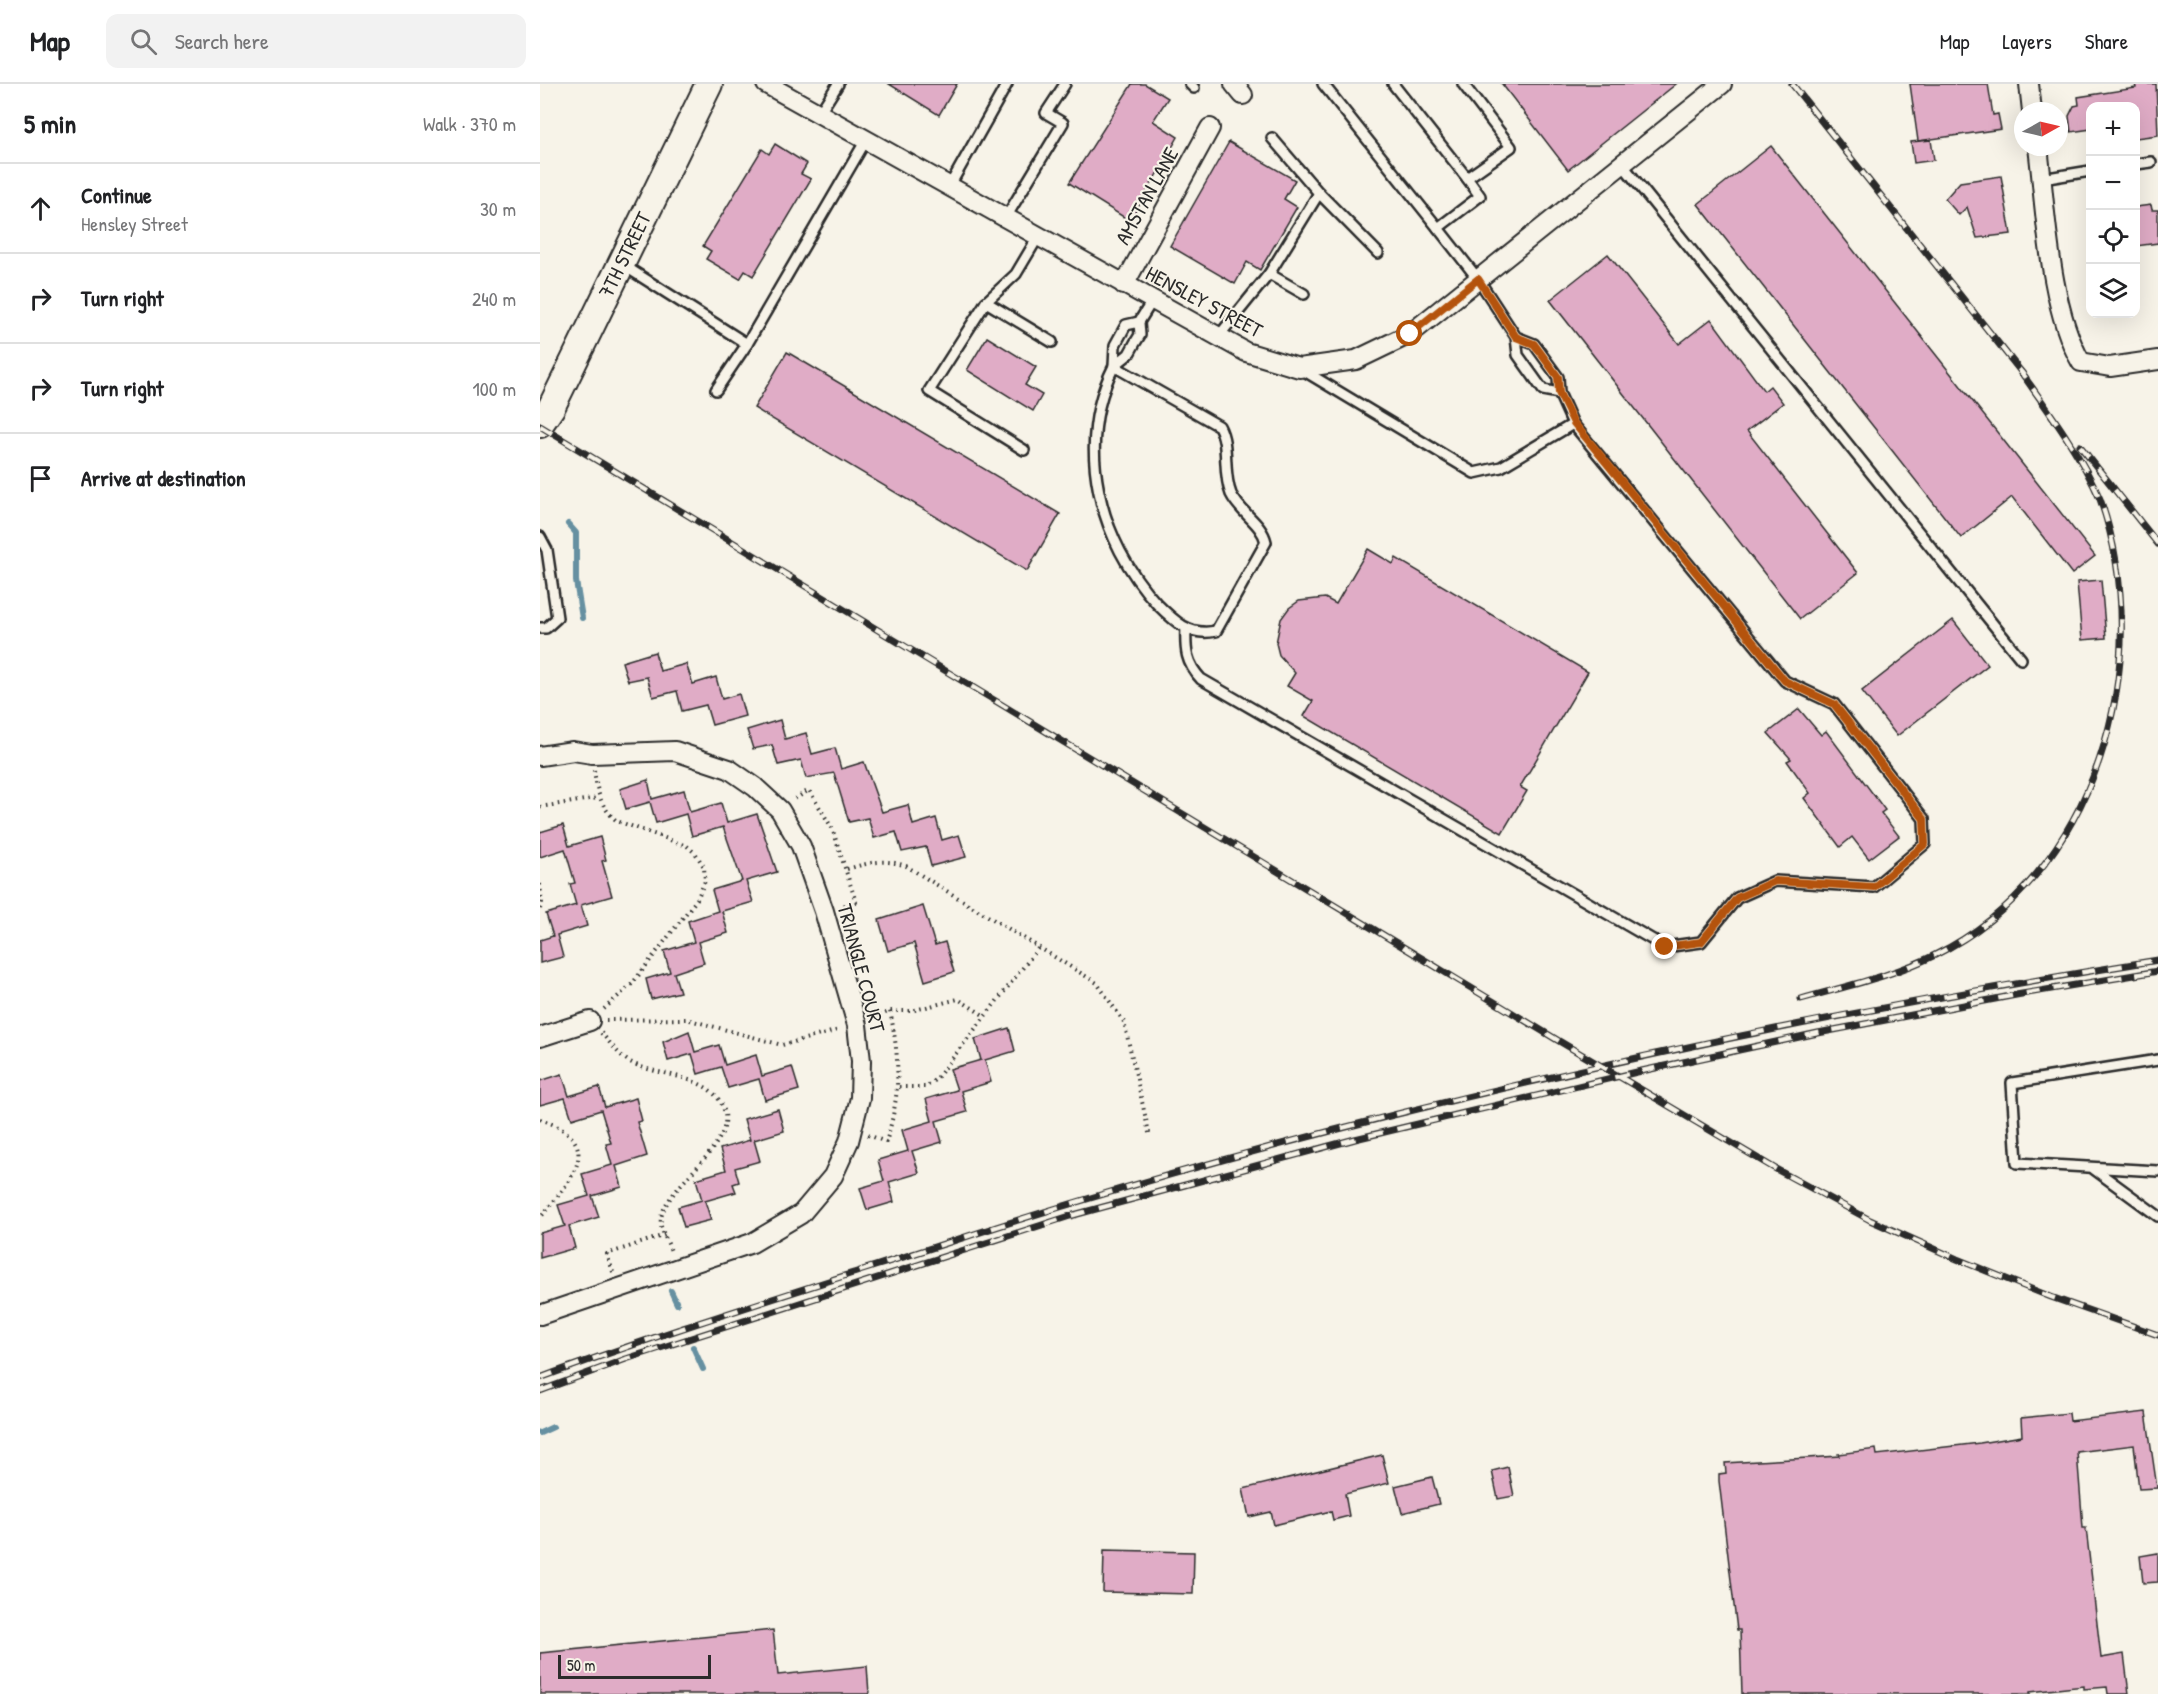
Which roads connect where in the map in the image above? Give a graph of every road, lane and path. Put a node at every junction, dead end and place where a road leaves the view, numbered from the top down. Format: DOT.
graph roads {
  1 [pos="709,84"];
  2 [pos="766,84"];
  3 [pos="838,84"];
  4 [pos="1007,84"];
  5 [pos="1065,84"];
  6 [pos="1323,84"];
  7 [pos="1393,84"];
  8 [pos="1463,84"];
  9 [pos="1722,84"];
  10 [pos="2029,84"];
  11 [pos="2031,102"];
  12 [pos="819,114"];
  13 [pos="1210,128"];
  14 [pos="1272,138"];
  15 [pos="866,140"];
  16 [pos="2038,156"];
  17 [pos="2151,162"];
  18 [pos="2140,163"];
  19 [pos="1622,164"];
  20 [pos="2086,172"];
  21 [pos="1467,178"];
  22 [pos="2042,179"];
  23 [pos="949,187"];
  24 [pos="1319,193"];
  25 [pos="1005,219"];
  26 [pos="1438,228"];
  27 [pos="1038,237"];
  28 [pos="1378,253"];
  29 [pos="621,264"];
  30 [pos="1269,274"];
  31 [pos="1478,279"];
  32 [pos="1124,285"];
  33 [pos="1304,294"];
  34 [pos="1152,301"];
  35 [pos="986,302"];
  36 [pos="1139,322"];
  37 [pos="1218,337"];
  38 [pos="1516,337"];
  39 [pos="1052,342"];
  40 [pos="747,344"];
  41 [pos="2158,360"];
  42 [pos="1114,366"];
  43 [pos="1299,368"];
  44 [pos="716,390"];
  45 [pos="1559,393"];
  46 [pos="1574,423"];
  47 [pos="540,424"];
  48 [pos="1024,450"];
  49 [pos="540,537"];
  50 [pos="540,628"];
  51 [pos="1186,628"];
  52 [pos="2021,659"];
  53 [pos="592,754"];
  54 [pos="540,756"];
  55 [pos="598,798"];
  56 [pos="540,807"];
  57 [pos="780,810"];
  58 [pos="847,869"];
  59 [pos="540,884"];
  60 [pos="540,909"];
  61 [pos="824,911"];
  62 [pos="1039,947"];
  63 [pos="890,1011"];
  64 [pos="985,1016"];
  65 [pos="590,1021"];
  66 [pos="856,1025"];
  67 [pos="540,1037"];
  68 [pos="2158,1060"];
  69 [pos="899,1087"];
  70 [pos="540,1119"];
  71 [pos="853,1130"];
  72 [pos="1150,1137"];
  73 [pos="2094,1169"];
  74 [pos="2158,1171"];
  75 [pos="2158,1216"];
  76 [pos="540,1218"];
  77 [pos="665,1235"];
  78 [pos="678,1269"];
  79 [pos="619,1289"];
  80 [pos="540,1316"];
  1 -- 29 [label="street, 7TH STREET"];
  2 -- 12 [label="street, HENSLEY STREET"];
  3 -- 12 [label="lane"];
  4 -- 23 [label="lane"];
  5 -- 25 [label="lane"];
  6 -- 26 [label="lane"];
  7 -- 21 [label="lane"];
  8 -- 21 [label="lane"];
  9 -- 19 [label="street, HENSLEY STREET"];
  10 -- 11 [label="street"];
  12 -- 15 [label="street, HENSLEY STREET"];
  13 -- 32 [label="street, AMSTAN LANE"];
  14 -- 24 [label="lane"];
  15 -- 23 [label="street, HENSLEY STREET"];
  15 -- 40 [label="lane"];
  16 -- 22 [label="street"];
  17 -- 18 [label="lane"];
  19 -- 31 [label="street, HENSLEY STREET"];
  19 -- 52 [label="lane"];
  20 -- 22 [label="lane"];
  21 -- 26 [label="lane"];
  22 -- 41 [label="street"];
  23 -- 25 [label="street, HENSLEY STREET"];
  24 -- 28 [label="lane"];
  24 -- 30 [label="lane"];
  25 -- 27 [label="street, HENSLEY STREET"];
  26 -- 31 [label="lane"];
  27 -- 32 [label="street, HENSLEY STREET"];
  27 -- 35 [label="lane"];
  29 -- 40 [label="lane"];
  29 -- 47 [label="street, 7TH STREET"];
  30 -- 33 [label="lane"];
  30 -- 37 [label="lane"];
  31 -- 38 [label="lane"];
  31 -- 43 [label="street, HENSLEY STREET"];
  32 -- 34 [label="street, HENSLEY STREET"];
  34 -- 36 [label="lane"];
  34 -- 37 [label="street, HENSLEY STREET"];
  35 -- 39 [label="lane"];
  35 -- 48 [label="lane"];
  36 -- 42 [label="lane"];
  36 -- 42 [label="lane"];
  37 -- 43 [label="street, HENSLEY STREET"];
  38 -- 45 [label="lane"];
  38 -- 45 [label="lane"];
  40 -- 44 [label="lane"];
  42 -- 51 [label="lane"];
  42 -- 51 [label="lane"];
  43 -- 46 [label="lane"];
  45 -- 46 [label="lane"];
  46 -- 51 [label="lane"];
  49 -- 50 [label="lane"];
  53 -- 54 [label="street, TRIANGLE COURT"];
  53 -- 55 [label="path"];
  53 -- 57 [label="street, TRIANGLE COURT"];
  55 -- 56 [label="path"];
  55 -- 65 [label="path"];
  57 -- 58 [label="path"];
  57 -- 61 [label="street, TRIANGLE COURT"];
  58 -- 61 [label="path"];
  58 -- 62 [label="path"];
  59 -- 60 [label="path"];
  61 -- 66 [label="street, TRIANGLE COURT"];
  62 -- 64 [label="path"];
  62 -- 72 [label="path"];
  63 -- 64 [label="path"];
  63 -- 66 [label="path"];
  63 -- 69 [label="path"];
  64 -- 69 [label="path"];
  65 -- 66 [label="path"];
  65 -- 67 [label="street"];
  65 -- 77 [label="path"];
  66 -- 71 [label="street, TRIANGLE COURT"];
  68 -- 73 [label="lane"];
  69 -- 71 [label="path"];
  70 -- 76 [label="path"];
  71 -- 78 [label="street, TRIANGLE COURT"];
  73 -- 74 [label="lane"];
  73 -- 75 [label="lane"];
  77 -- 78 [label="path"];
  77 -- 79 [label="path"];
  78 -- 79 [label="street, TRIANGLE COURT"];
  79 -- 80 [label="street, TRIANGLE COURT"];
}
